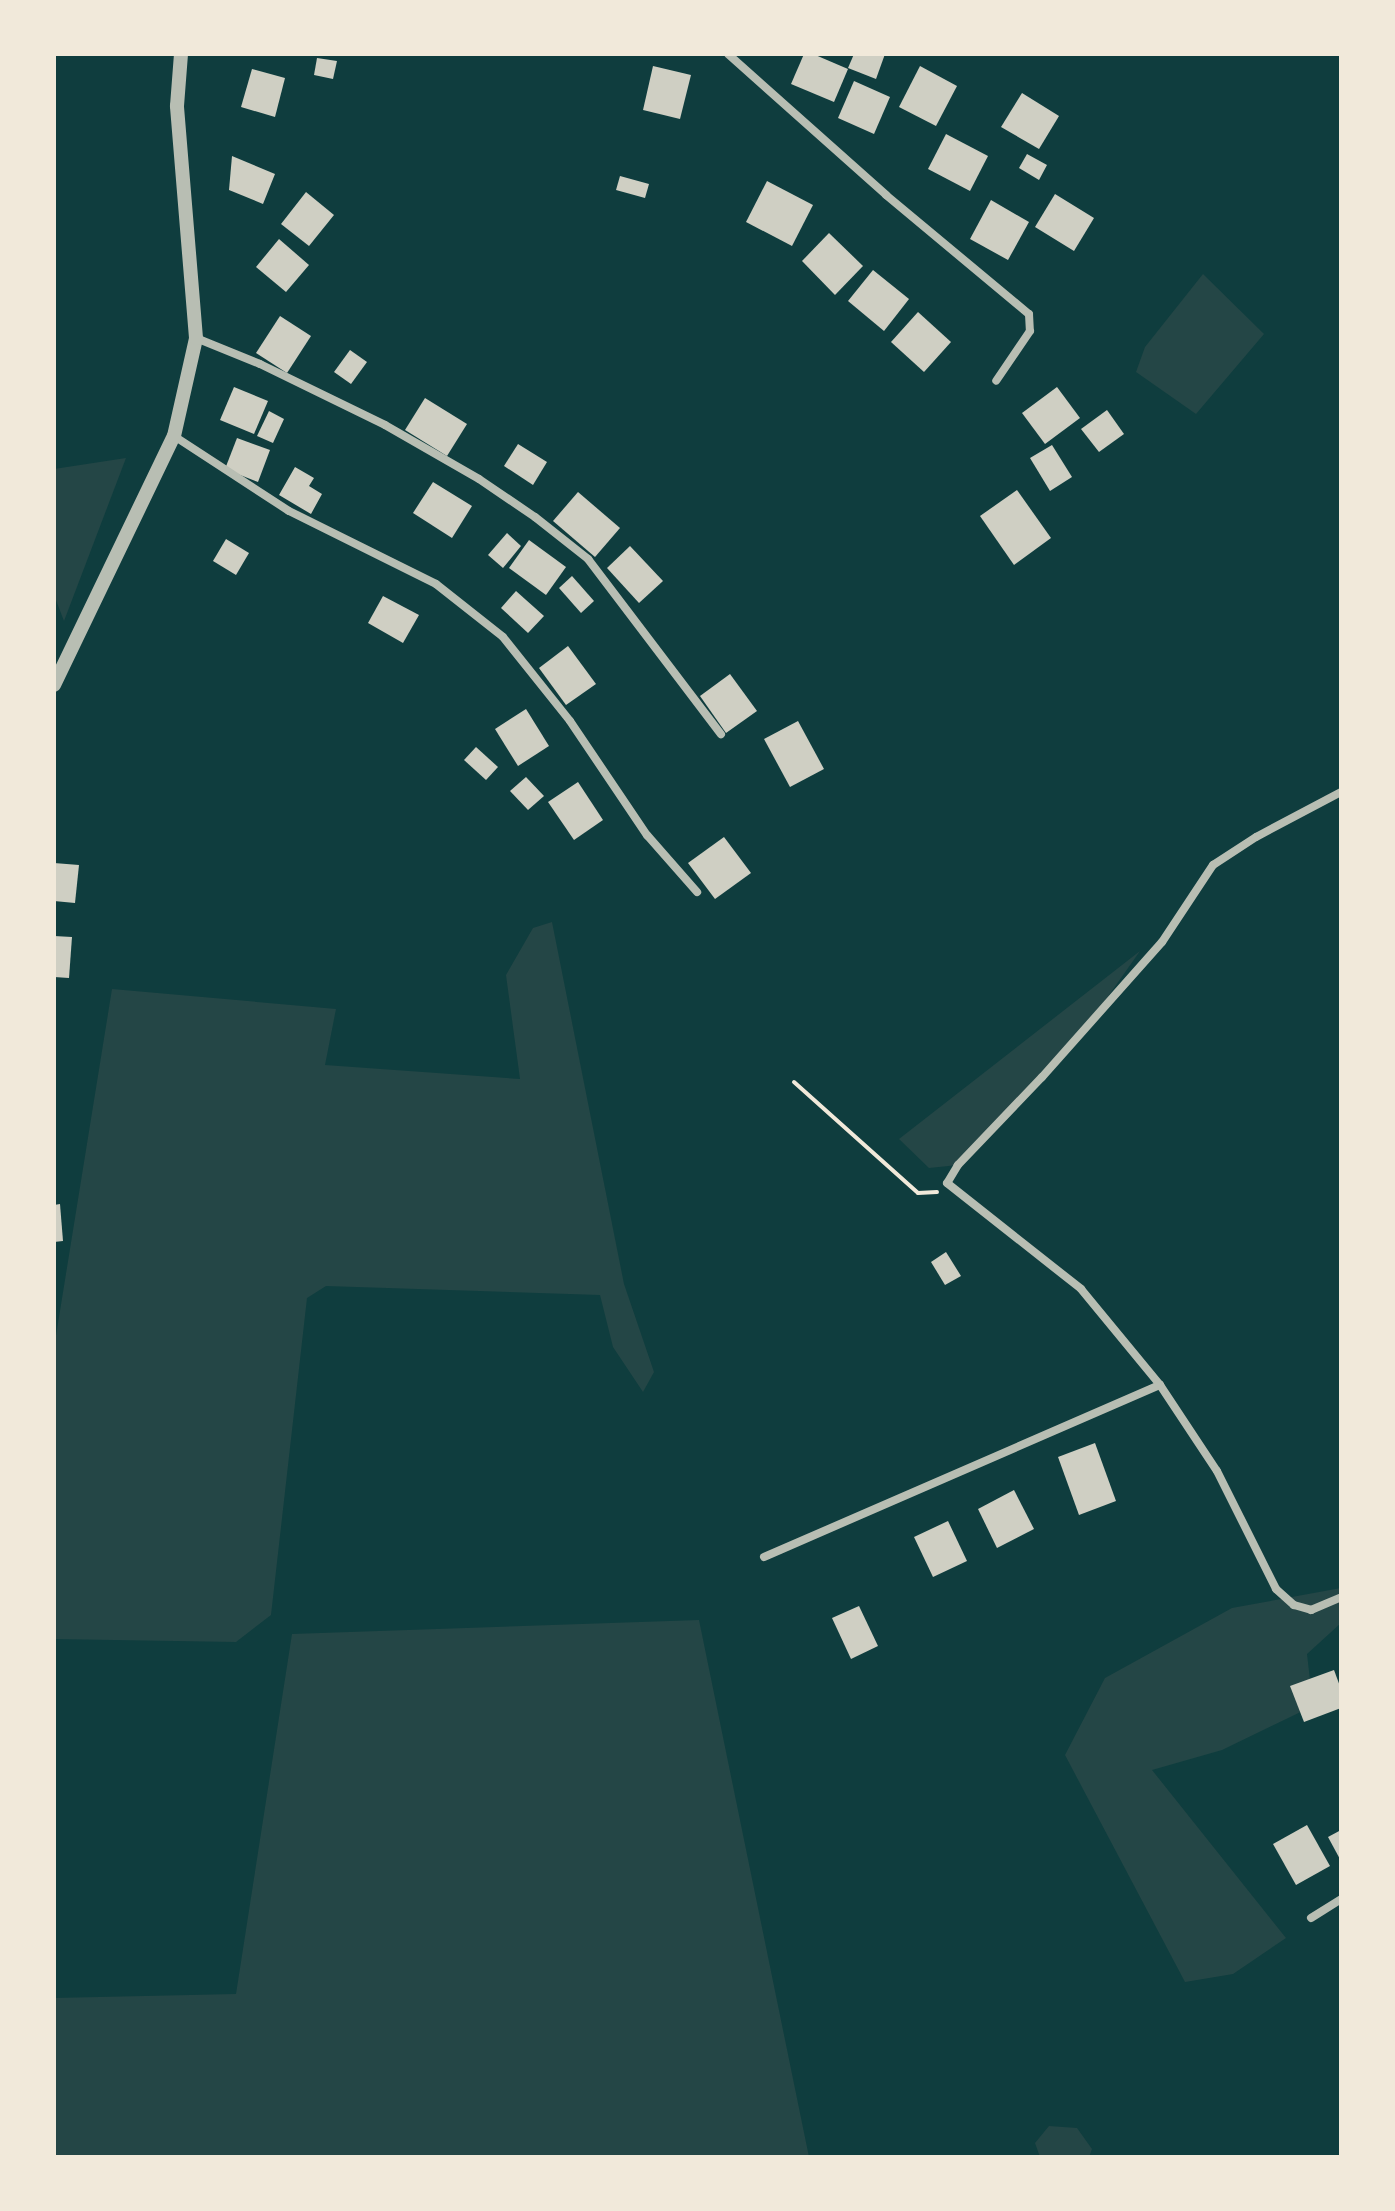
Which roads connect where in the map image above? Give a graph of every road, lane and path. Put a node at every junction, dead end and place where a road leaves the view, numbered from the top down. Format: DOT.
graph roads {
  1 [pos="181,54"];
  2 [pos="728,54"];
  3 [pos="196,338"];
  4 [pos="996,381"];
  5 [pos="174,436"];
  6 [pos="54,685"];
  7 [pos="721,734"];
  8 [pos="1341,792"];
  9 [pos="697,892"];
  10 [pos="794,1082"];
  11 [pos="956,1191"];
  12 [pos="1160,1385"];
  13 [pos="764,1557"];
  14 [pos="1341,1597"];
  15 [pos="1341,1899"];
  16 [pos="1311,1918"];
  1 -- 3 [label="street"];
  2 -- 4 [label="street"];
  3 -- 5 [label="street"];
  3 -- 7 [label="street"];
  5 -- 6 [label="street"];
  5 -- 9 [label="street"];
  8 -- 11 [label="street"];
  10 -- 11 [label="path"];
  11 -- 12 [label="street"];
  12 -- 13 [label="street"];
  12 -- 14 [label="street"];
  15 -- 16 [label="street"];
}
